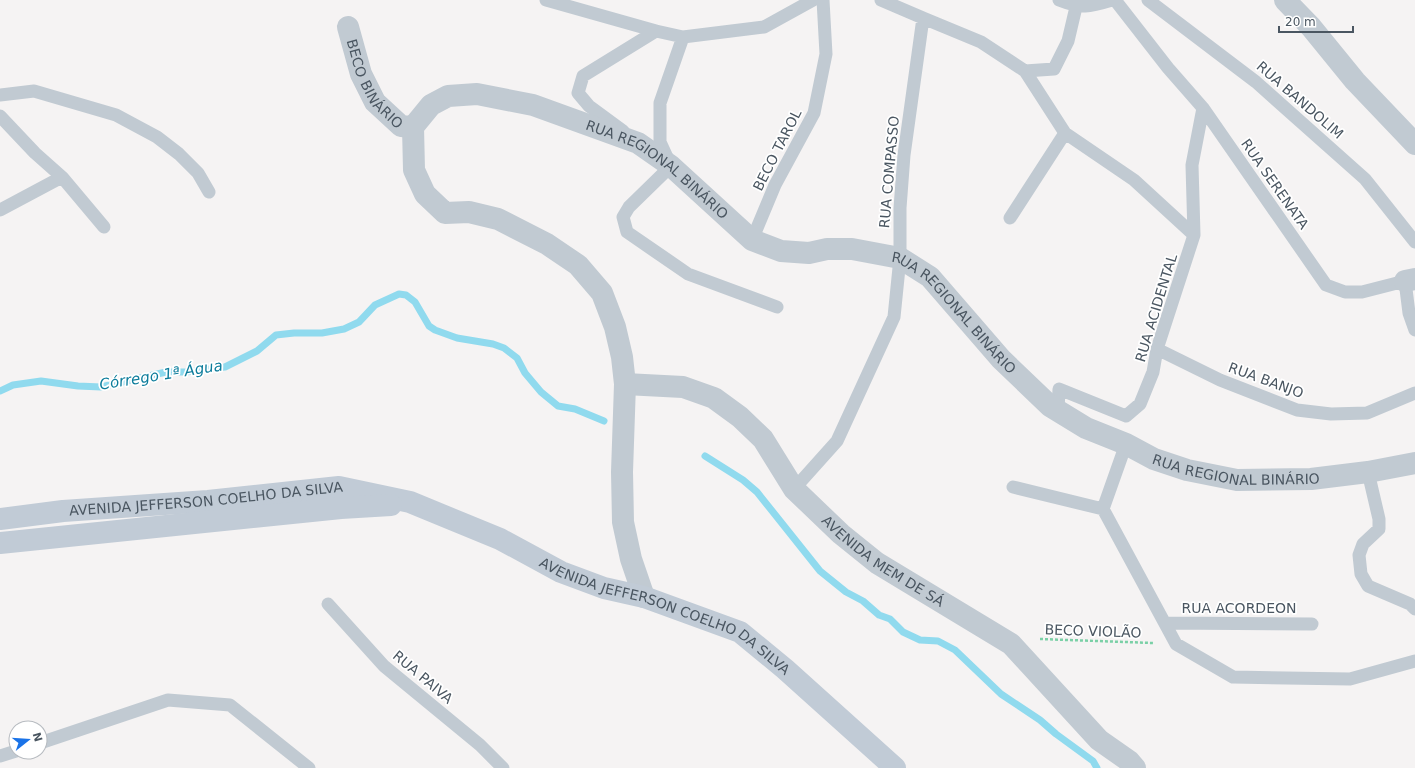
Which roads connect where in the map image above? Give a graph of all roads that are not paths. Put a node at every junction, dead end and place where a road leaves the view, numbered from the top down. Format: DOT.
graph roads {
  1 [pos="546,0"];
  2 [pos="813,0"];
  3 [pos="823,0"];
  4 [pos="881,0"];
  5 [pos="1059,0"];
  6 [pos="1112,0"];
  7 [pos="1115,0"];
  8 [pos="1148,0"];
  9 [pos="1285,0"];
  10 [pos="1076,7"];
  11 [pos="923,18"];
  12 [pos="348,27"];
  13 [pos="656,31"];
  14 [pos="683,37"];
  15 [pos="1025,71"];
  16 [pos="0,95"];
  17 [pos="1203,108"];
  18 [pos="0,116"];
  19 [pos="413,128"];
  20 [pos="1065,133"];
  21 [pos="638,143"];
  22 [pos="1415,144"];
  23 [pos="671,166"];
  24 [pos="62,177"];
  25 [pos="209,192"];
  26 [pos="0,210"];
  27 [pos="1010,218"];
  28 [pos="104,227"];
  29 [pos="1194,235"];
  30 [pos="752,240"];
  31 [pos="1415,242"];
  32 [pos="900,258"];
  33 [pos="1410,280"];
  34 [pos="777,307"];
  35 [pos="1415,330"];
  36 [pos="1158,349"];
  37 [pos="625,384"];
  38 [pos="1415,393"];
  39 [pos="1058,411"];
  40 [pos="1126,444"];
  41 [pos="1415,463"];
  42 [pos="1368,472"];
  43 [pos="1013,487"];
  44 [pos="794,489"];
  45 [pos="410,502"];
  46 [pos="1103,509"];
  47 [pos="0,519"];
  48 [pos="0,543"];
  49 [pos="644,597"];
  50 [pos="328,604"];
  51 [pos="1415,609"];
  52 [pos="1165,623"];
  53 [pos="1312,624"];
  54 [pos="1415,661"];
  55 [pos="48,740"];
  56 [pos="309,768"];
  57 [pos="503,768"];
  58 [pos="895,768"];
  59 [pos="1135,768"];
  1 -- 13 [label="lane"];
  2 -- 14 [label="lane"];
  3 -- 30 [label="lane, BECO TAROL"];
  4 -- 11 [label="lane"];
  5 -- 10 [label="lane"];
  6 -- 10 [label="lane"];
  7 -- 17 [label="lane, RUA SERENATA"];
  8 -- 31 [label="lane, RUA BANDOLIM"];
  9 -- 22 [label="street"];
  10 -- 15 [label="lane"];
  11 -- 15 [label="lane"];
  11 -- 32 [label="lane, RUA COMPASSO"];
  12 -- 19 [label="street, BECO BINÁRIO"];
  13 -- 14 [label="lane"];
  13 -- 21 [label="lane"];
  14 -- 23 [label="lane"];
  15 -- 20 [label="lane"];
  16 -- 25 [label="lane"];
  17 -- 29 [label="lane, RUA ACIDENTAL"];
  17 -- 33 [label="lane, RUA SERENATA"];
  18 -- 24 [label="lane"];
  19 -- 21 [label="street, RUA REGIONAL BINÁRIO"];
  19 -- 37 [label="street"];
  20 -- 27 [label="lane"];
  20 -- 29 [label="lane"];
  21 -- 23 [label="street, RUA REGIONAL BINÁRIO"];
  23 -- 30 [label="street, RUA REGIONAL BINÁRIO"];
  23 -- 34 [label="lane"];
  24 -- 26 [label="lane"];
  24 -- 28 [label="lane"];
  29 -- 36 [label="lane, RUA ACIDENTAL"];
  30 -- 32 [label="street, RUA REGIONAL BINÁRIO"];
  32 -- 39 [label="street, RUA REGIONAL BINÁRIO"];
  32 -- 44 [label="lane, RUA COMPASSO"];
  33 -- 35 [label="lane, RUA SERENATA"];
  36 -- 38 [label="lane, RUA BANJO"];
  36 -- 39 [label="lane, RUA ACIDENTAL"];
  37 -- 44 [label="street, AVENIDA MEM DE SÁ"];
  37 -- 49 [label="street"];
  39 -- 40 [label="street, RUA REGIONAL BINÁRIO"];
  40 -- 42 [label="street, RUA REGIONAL BINÁRIO"];
  40 -- 46 [label="lane"];
  41 -- 42 [label="street, RUA REGIONAL BINÁRIO"];
  42 -- 51 [label="lane"];
  43 -- 46 [label="lane"];
  44 -- 59 [label="street, AVENIDA MEM DE SÁ"];
  45 -- 47 [label="street, AVENIDA JEFFERSON COELHO DA SILVA"];
  45 -- 48 [label="street, AVENIDA JEFFERSON COELHO DA SILVA"];
  45 -- 49 [label="street, AVENIDA JEFFERSON COELHO DA SILVA"];
  46 -- 52 [label="lane"];
  49 -- 58 [label="street, AVENIDA JEFFERSON COELHO DA SILVA"];
  50 -- 57 [label="lane, RUA PAIVA"];
  52 -- 53 [label="lane, RUA ACORDEON"];
  52 -- 54 [label="lane"];
  55 -- 56 [label="lane"];
}
